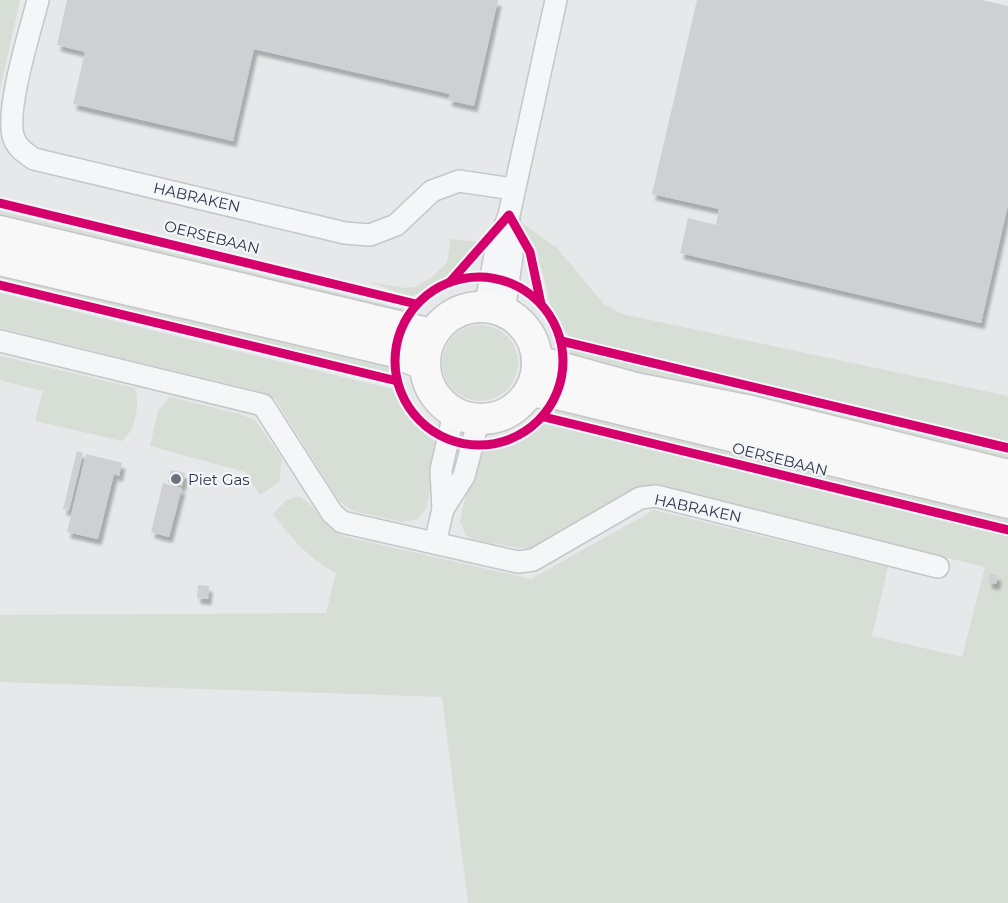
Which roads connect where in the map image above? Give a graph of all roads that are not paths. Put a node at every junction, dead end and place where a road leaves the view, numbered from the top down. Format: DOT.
graph roads {
  1 [pos="38,0"];
  2 [pos="556,0"];
  3 [pos="513,189"];
  4 [pos="0,231"];
  5 [pos="0,260"];
  6 [pos="495,309"];
  7 [pos="432,334"];
  8 [pos="0,341"];
  9 [pos="537,361"];
  10 [pos="424,365"];
  11 [pos="529,392"];
  12 [pos="466,416"];
  13 [pos="1008,475"];
  14 [pos="1008,503"];
  15 [pos="435,543"];
  16 [pos="938,567"];
  1 -- 3 [label="street, HABRAKEN"];
  2 -- 3 [label="street"];
  3 -- 6 [label="street"];
  4 -- 7 [label="main road"];
  5 -- 10 [label="main road"];
  6 -- 7 [label="main road"];
  6 -- 9 [label="main road"];
  7 -- 10 [label="main road"];
  8 -- 15 [label="street, HABRAKEN"];
  9 -- 11 [label="main road"];
  9 -- 13 [label="main road"];
  10 -- 12 [label="main road"];
  11 -- 12 [label="main road"];
  11 -- 14 [label="main road, OERSEBAAN"];
  12 -- 15 [label="street"];
  15 -- 16 [label="street, HABRAKEN"];
}
